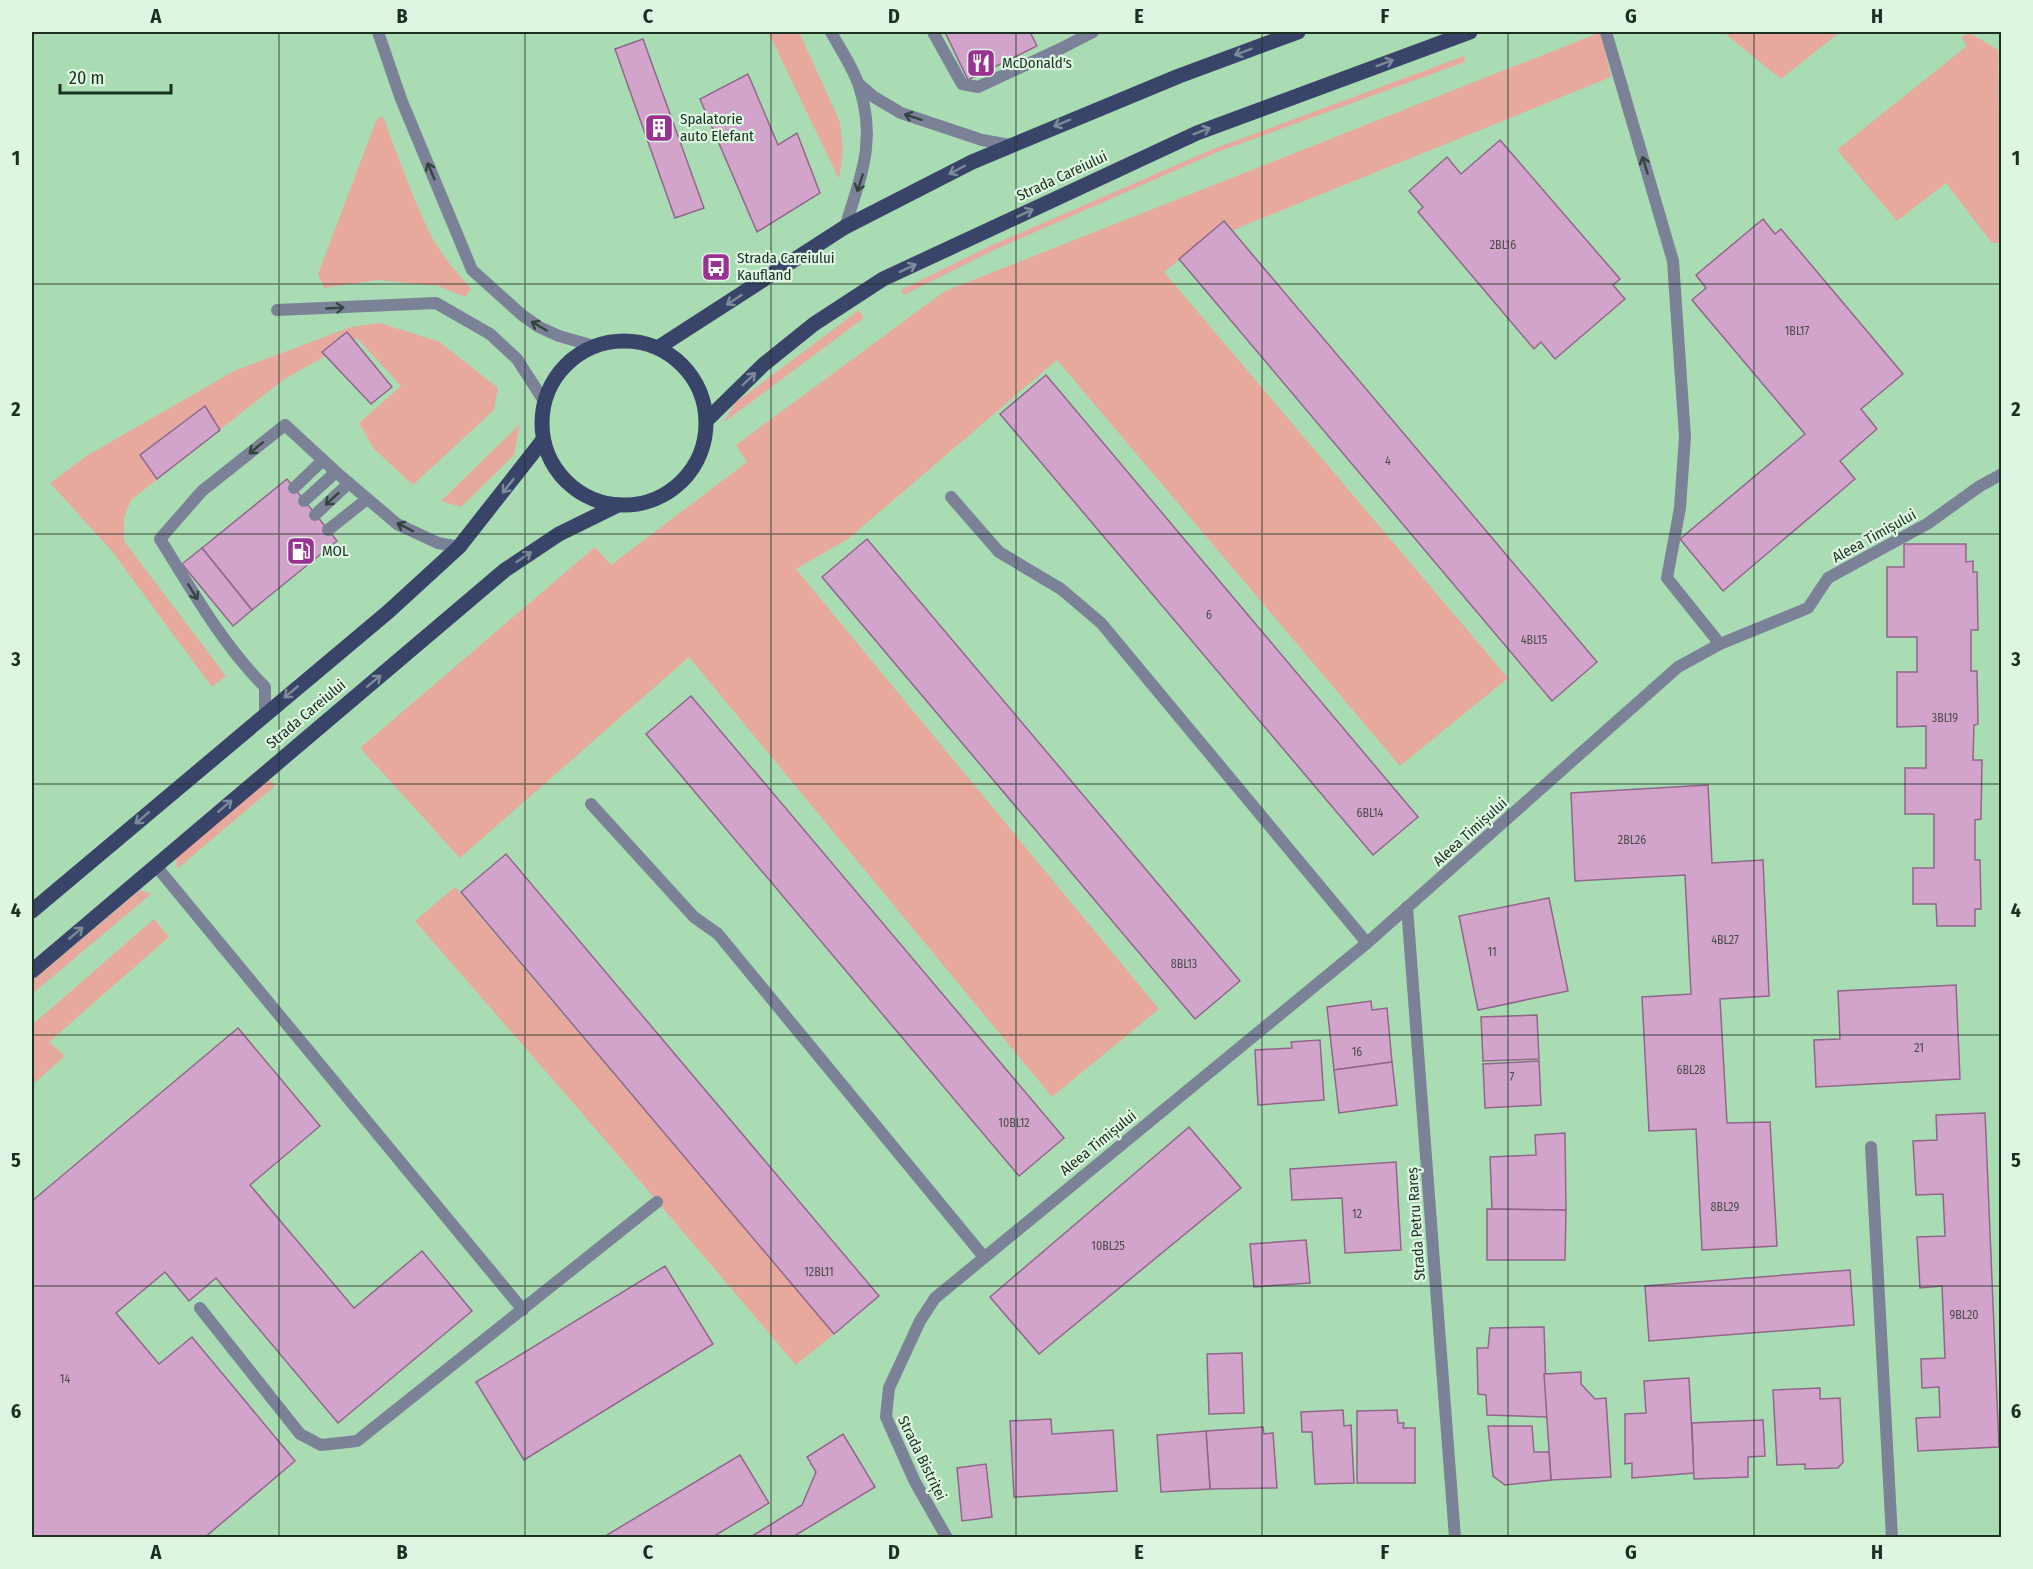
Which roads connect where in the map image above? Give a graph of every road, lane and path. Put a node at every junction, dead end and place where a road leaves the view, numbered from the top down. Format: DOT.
graph roads {
  1 [pos="378,32"];
  2 [pos="831,32"];
  3 [pos="933,32"];
  4 [pos="1093,32"];
  5 [pos="1298,32"];
  6 [pos="1470,32"];
  7 [pos="1606,32"];
  8 [pos="858,84"];
  9 [pos="1010,145"];
  10 [pos="845,227"];
  11 [pos="277,310"];
  12 [pos="594,346"];
  13 [pos="659,348"];
  14 [pos="544,401"];
  15 [pos="707,420"];
  16 [pos="543,440"];
  17 [pos="323,460"];
  18 [pos="336,472"];
  19 [pos="2001,474"];
  20 [pos="349,483"];
  21 [pos="294,488"];
  22 [pos="951,497"];
  23 [pos="367,499"];
  24 [pos="304,501"];
  25 [pos="618,505"];
  26 [pos="315,514"];
  27 [pos="328,530"];
  28 [pos="459,547"];
  29 [pos="1720,644"];
  30 [pos="265,714"];
  31 [pos="591,804"];
  32 [pos="156,866"];
  33 [pos="1407,908"];
  34 [pos="32,911"];
  35 [pos="1366,943"];
  36 [pos="32,971"];
  37 [pos="1871,1147"];
  38 [pos="657,1202"];
  39 [pos="984,1257"];
  40 [pos="200,1308"];
  41 [pos="524,1310"];
  42 [pos="889,1388"];
  43 [pos="947,1538"];
  44 [pos="1455,1538"];
  45 [pos="1892,1538"];
  12 -- 1 [label="street, one-way"];
  2 -- 8 [label="street"];
  3 -- 4 [label="street"];
  5 -- 9 [label="main road, one-way"];
  15 -- 6 [label="main road, Strada Careiului, one-way"];
  29 -- 7 [label="street, one-way"];
  9 -- 8 [label="street, one-way"];
  8 -- 10 [label="street, one-way"];
  9 -- 10 [label="main road, one-way"];
  10 -- 13 [label="main road, one-way"];
  11 -- 14 [label="street, one-way"];
  12 -- 13 [label="main road"];
  12 -- 14 [label="main road"];
  13 -- 15 [label="main road"];
  14 -- 16 [label="main road"];
  15 -- 25 [label="main road"];
  16 -- 25 [label="main road"];
  16 -- 28 [label="main road, Strada Careiului, one-way"];
  17 -- 18 [label="street"];
  17 -- 21 [label="street"];
  17 -- 30 [label="street, one-way"];
  18 -- 20 [label="street"];
  18 -- 24 [label="street"];
  19 -- 29 [label="street, Aleea Timișului"];
  20 -- 23 [label="street"];
  20 -- 26 [label="street, one-way"];
  22 -- 35 [label="street"];
  23 -- 27 [label="street"];
  28 -- 23 [label="street, one-way"];
  32 -- 25 [label="main road, Strada Careiului, one-way"];
  28 -- 30 [label="main road, Strada Careiului, one-way"];
  29 -- 33 [label="street, Aleea Timișului"];
  30 -- 34 [label="main road, Strada Careiului, one-way"];
  31 -- 39 [label="street"];
  36 -- 32 [label="main road, Strada Careiului, one-way"];
  32 -- 41 [label="street"];
  33 -- 35 [label="street, Aleea Timișului"];
  33 -- 44 [label="street, Strada Petru Rareș"];
  35 -- 39 [label="street, Aleea Timișului"];
  37 -- 45 [label="street"];
  38 -- 41 [label="street"];
  39 -- 42 [label="street, Aleea Timișului"];
  40 -- 41 [label="street"];
  42 -- 43 [label="street, Strada Bistriței"];
}
